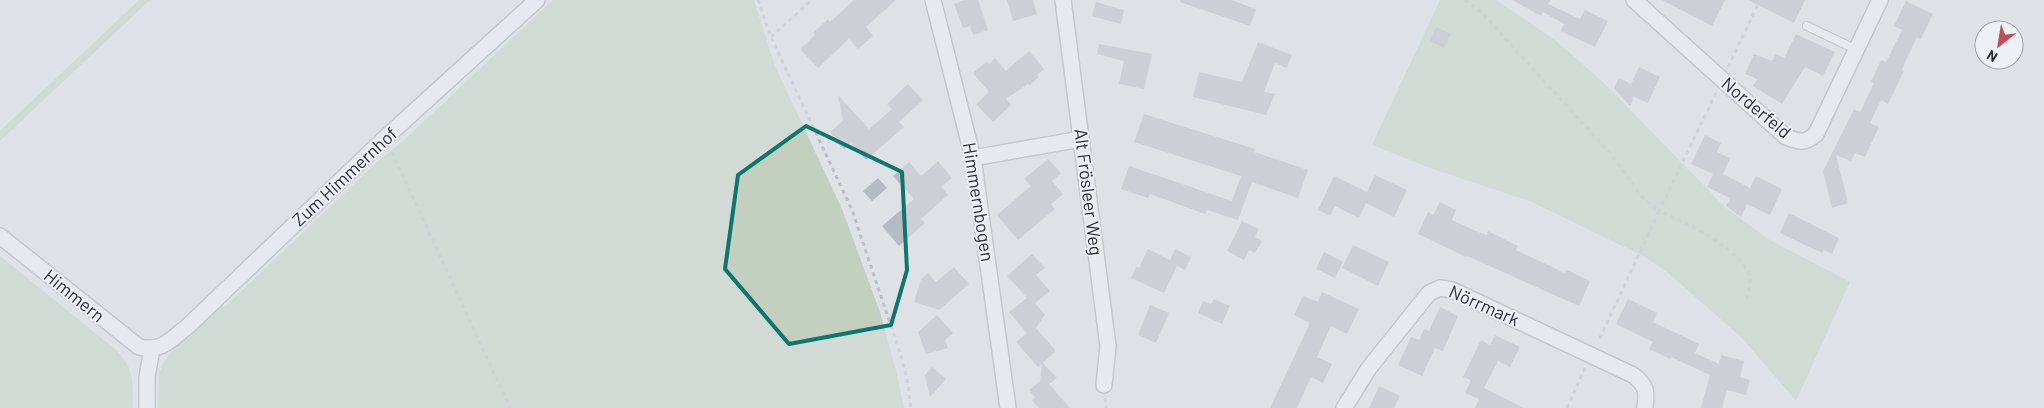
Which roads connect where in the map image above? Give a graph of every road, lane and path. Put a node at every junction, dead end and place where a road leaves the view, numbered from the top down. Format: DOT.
graph roads {
  1 [pos="537,0"];
  2 [pos="758,0"];
  3 [pos="812,0"];
  4 [pos="932,0"];
  5 [pos="1063,0"];
  6 [pos="1465,0"];
  7 [pos="1634,0"];
  8 [pos="1760,0"];
  9 [pos="1880,0"];
  10 [pos="1808,26"];
  11 [pos="771,38"];
  12 [pos="1856,50"];
  13 [pos="1722,80"];
  14 [pos="385,138"];
  15 [pos="1081,139"];
  16 [pos="973,158"];
  17 [pos="1659,211"];
  18 [pos="0,236"];
  19 [pos="1746,299"];
  20 [pos="152,350"];
  21 [pos="1591,356"];
  22 [pos="1104,385"];
  23 [pos="147,408"];
  24 [pos="510,408"];
  25 [pos="911,408"];
  26 [pos="1008,408"];
  27 [pos="1344,408"];
  28 [pos="1567,408"];
  29 [pos="1645,408"];
  1 -- 14 [label="street, Zum Himmernhof"];
  2 -- 11 [label="path"];
  3 -- 11 [label="path"];
  4 -- 16 [label="street, Himmernbogen"];
  5 -- 15 [label="street, Alt Frösleer Weg"];
  6 -- 17 [label="path"];
  7 -- 13 [label="street, Norderfeld"];
  8 -- 13 [label="path"];
  9 -- 12 [label="street, Norderfeld"];
  10 -- 12 [label="lane"];
  11 -- 25 [label="path"];
  12 -- 13 [label="street, Norderfeld"];
  13 -- 17 [label="path"];
  14 -- 20 [label="street, Zum Himmernhof"];
  14 -- 24 [label="path"];
  15 -- 16 [label="street"];
  15 -- 22 [label="street, Alt Frösleer Weg"];
  16 -- 26 [label="street, Himmernbogen"];
  17 -- 19 [label="path"];
  17 -- 21 [label="path"];
  18 -- 20 [label="street, Himmern"];
  20 -- 23 [label="street"];
  21 -- 27 [label="street, Nörrmark"];
  21 -- 28 [label="path"];
  21 -- 29 [label="street, Nörrmark"];
}
